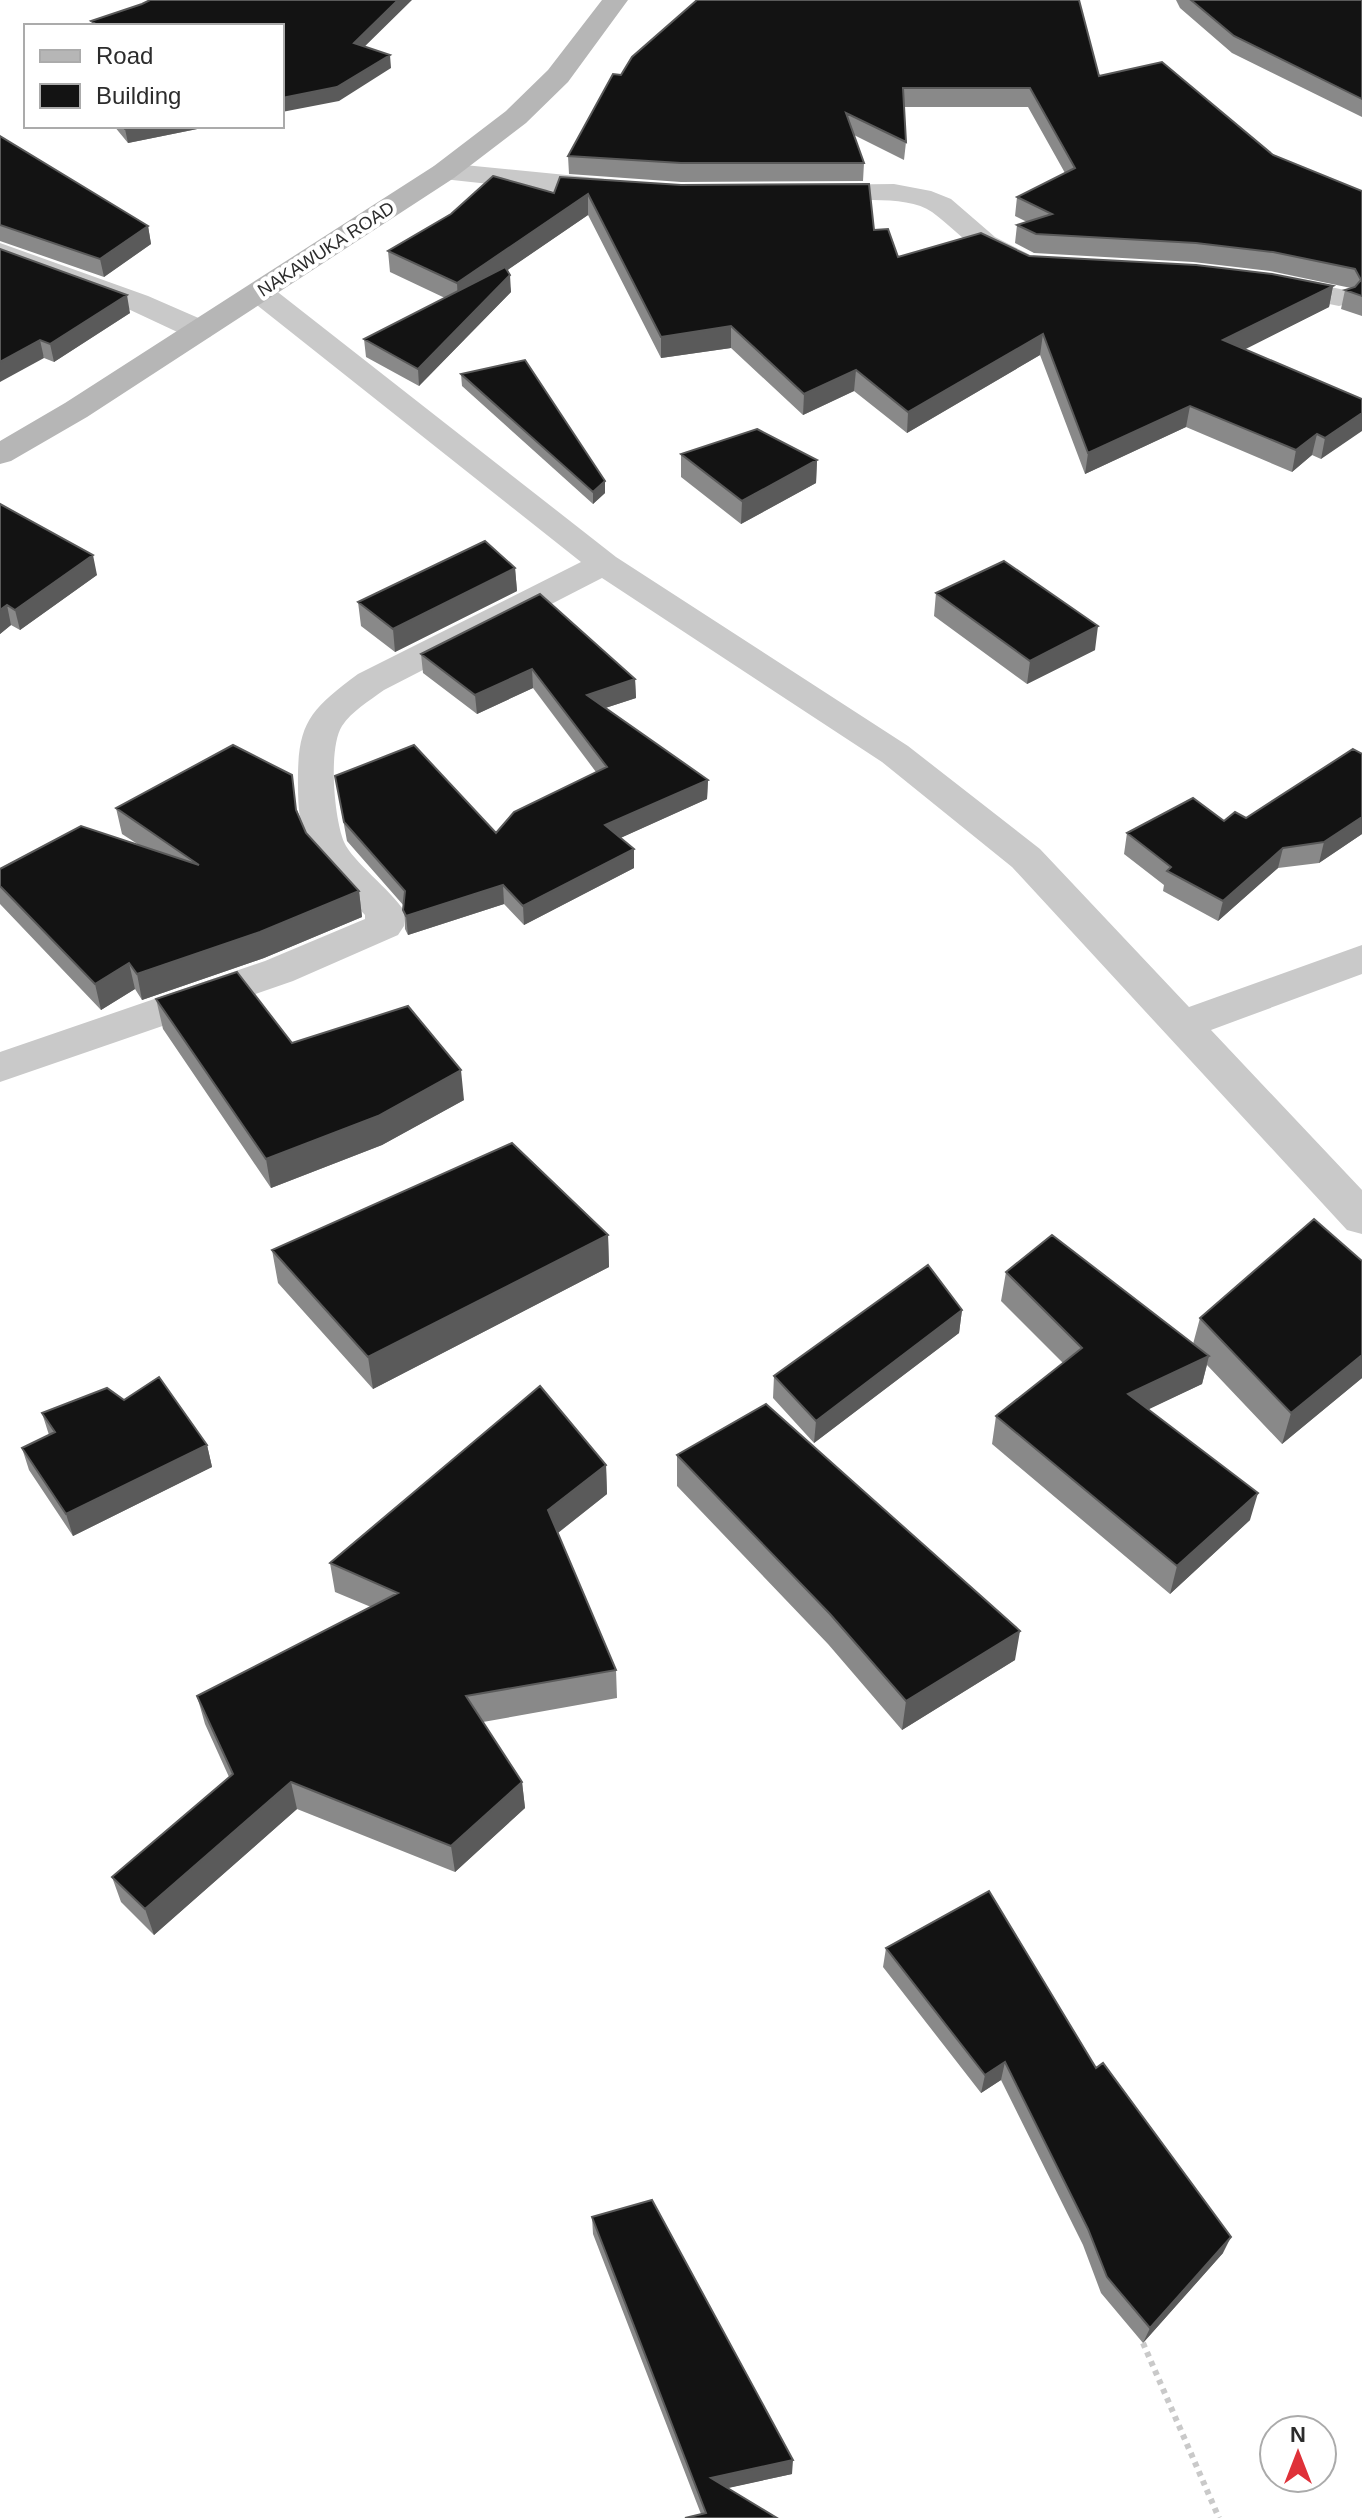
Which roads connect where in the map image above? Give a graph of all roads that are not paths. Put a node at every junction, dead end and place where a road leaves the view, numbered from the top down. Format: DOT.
graph roads {
  1 [pos="615,0"];
  2 [pos="444,172"];
  3 [pos="649,192"];
  4 [pos="774,194"];
  5 [pos="0,252"];
  6 [pos="1056,267"];
  7 [pos="1239,280"];
  8 [pos="259,292"];
  9 [pos="1339,297"];
  10 [pos="199,330"];
  11 [pos="0,454"];
  12 [pos="604,564"];
  13 [pos="1362,959"];
  14 [pos="1182,1025"];
  15 [pos="0,1067"];
  16 [pos="1362,1218"];
  1 -- 2 [label="main road, NAKAWUKA ROAD"];
  2 -- 3 [label="street"];
  2 -- 8 [label="main road, NAKAWUKA ROAD"];
  4 -- 6 [label="street"];
  5 -- 10 [label="street"];
  7 -- 9 [label="street"];
  8 -- 10 [label="main road, NAKAWUKA ROAD"];
  8 -- 12 [label="street"];
  10 -- 11 [label="main road, NAKAWUKA ROAD"];
  12 -- 14 [label="street"];
  12 -- 15 [label="street"];
  13 -- 14 [label="street"];
  14 -- 16 [label="street"];
}
